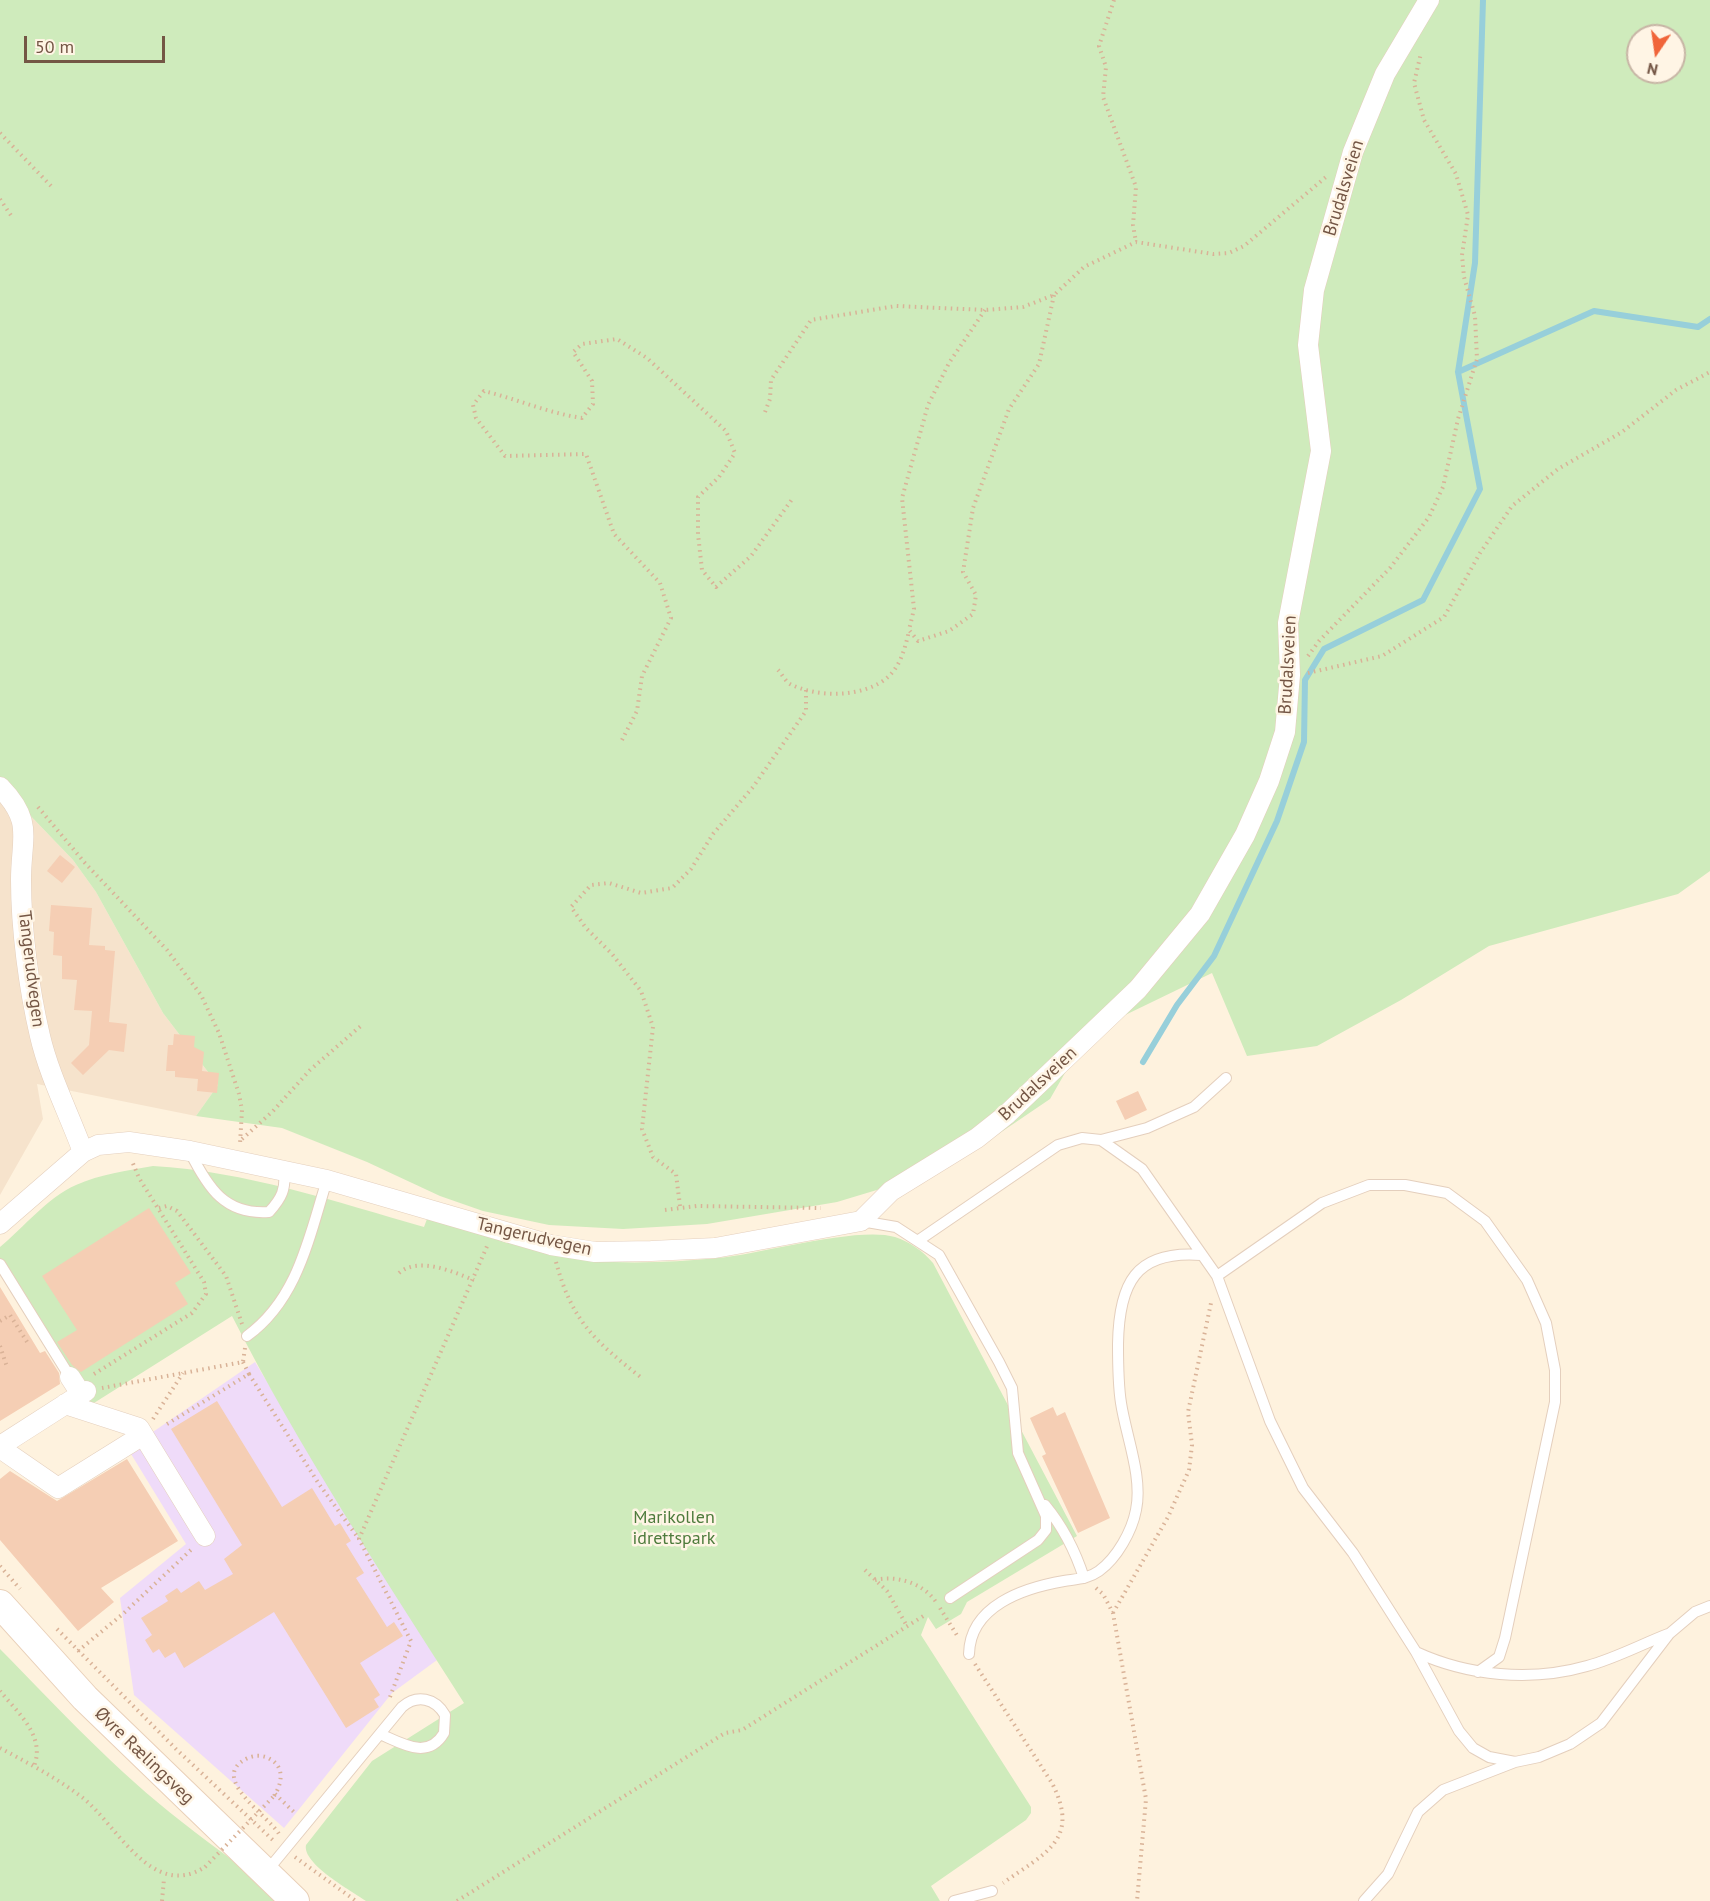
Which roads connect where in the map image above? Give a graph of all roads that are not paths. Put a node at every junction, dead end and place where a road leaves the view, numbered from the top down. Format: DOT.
graph roads {
  1 [pos="1425,7"];
  2 [pos="0,787"];
  3 [pos="1226,1078"];
  4 [pos="1101,1140"];
  5 [pos="190,1151"];
  6 [pos="83,1152"];
  7 [pos="284,1170"];
  8 [pos="327,1180"];
  9 [pos="861,1221"];
  10 [pos="0,1224"];
  11 [pos="920,1240"];
  12 [pos="1201,1255"];
  13 [pos="0,1264"];
  14 [pos="1217,1276"];
  15 [pos="248,1336"];
  16 [pos="75,1390"];
  17 [pos="143,1435"];
  18 [pos="0,1447"];
  19 [pos="1037,1495"];
  20 [pos="205,1536"];
  21 [pos="1084,1578"];
  22 [pos="950,1598"];
  23 [pos="0,1604"];
  24 [pos="1710,1606"];
  25 [pos="1669,1634"];
  26 [pos="1416,1652"];
  27 [pos="969,1654"];
  28 [pos="1478,1672"];
  29 [pos="380,1734"];
  30 [pos="1515,1762"];
  31 [pos="266,1872"];
  32 [pos="992,1891"];
  33 [pos="296,1901"];
  34 [pos="954,1901"];
  35 [pos="1364,1901"];
  1 -- 9 [label="street, Brudalsveien"];
  2 -- 6 [label="street, Tangerudvegen"];
  3 -- 4 [label="lane"];
  4 -- 11 [label="lane"];
  4 -- 12 [label="lane"];
  5 -- 6 [label="street, Tangerudvegen"];
  5 -- 7 [label="street, Tangerudvegen"];
  5 -- 7 [label="lane"];
  6 -- 10 [label="street, Tangerudvegen"];
  7 -- 8 [label="street, Tangerudvegen"];
  8 -- 9 [label="street, Tangerudvegen"];
  8 -- 15 [label="lane"];
  9 -- 11 [label="lane"];
  11 -- 19 [label="lane"];
  12 -- 14 [label="lane"];
  12 -- 21 [label="lane"];
  13 -- 16 [label="lane"];
  14 -- 26 [label="lane"];
  14 -- 28 [label="lane"];
  16 -- 17 [label="street"];
  16 -- 18 [label="street"];
  17 -- 18 [label="street"];
  17 -- 20 [label="street"];
  19 -- 21 [label="lane"];
  19 -- 22 [label="lane"];
  21 -- 27 [label="lane"];
  23 -- 31 [label="main road, Øvre Rælingsveg"];
  24 -- 25 [label="lane"];
  25 -- 28 [label="lane"];
  25 -- 30 [label="lane"];
  26 -- 28 [label="lane"];
  26 -- 30 [label="lane"];
  29 -- 29 [label="lane"];
  29 -- 31 [label="lane"];
  30 -- 35 [label="lane"];
  31 -- 33 [label="main road, Øvre Rælingsveg"];
  32 -- 34 [label="lane"];
}
